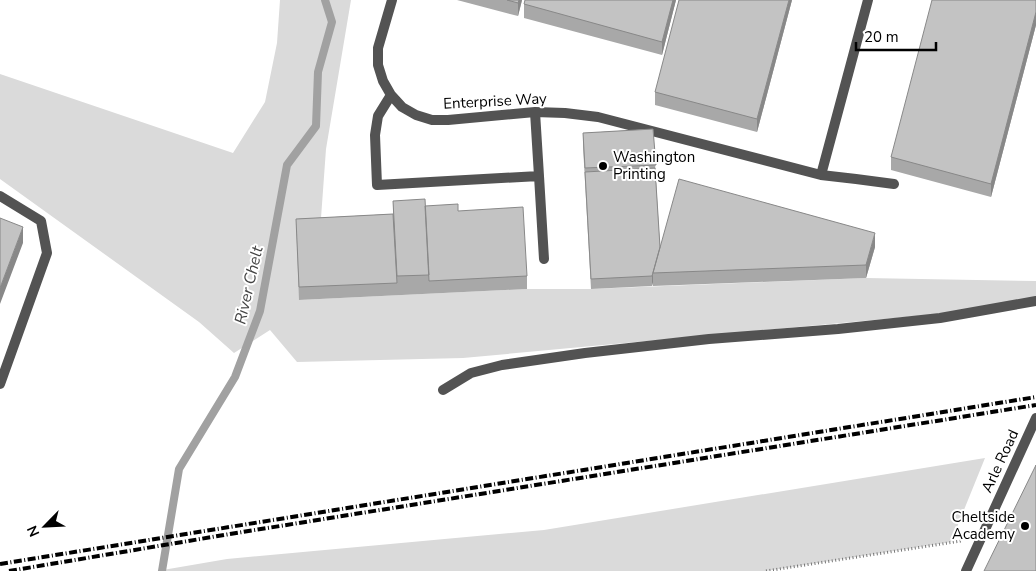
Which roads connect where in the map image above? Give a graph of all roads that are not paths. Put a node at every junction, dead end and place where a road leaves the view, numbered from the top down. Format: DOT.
graph roads {
  1 [pos="392,0"];
  2 [pos="868,0"];
  3 [pos="391,95"];
  4 [pos="535,112"];
  5 [pos="821,175"];
  6 [pos="539,176"];
  7 [pos="894,184"];
  8 [pos="0,196"];
  9 [pos="544,259"];
  10 [pos="1036,301"];
  11 [pos="0,384"];
  12 [pos="443,390"];
  13 [pos="1036,418"];
  14 [pos="966,571"];
  1 -- 3 [label="street, Enterprise Way"];
  2 -- 5 [label="street"];
  3 -- 4 [label="street, Enterprise Way"];
  3 -- 6 [label="street"];
  4 -- 5 [label="street, Enterprise Way"];
  4 -- 6 [label="street"];
  5 -- 7 [label="street, Enterprise Way"];
  6 -- 9 [label="street"];
  8 -- 11 [label="street"];
  10 -- 12 [label="street"];
  13 -- 14 [label="street, Arle Road"];
}
